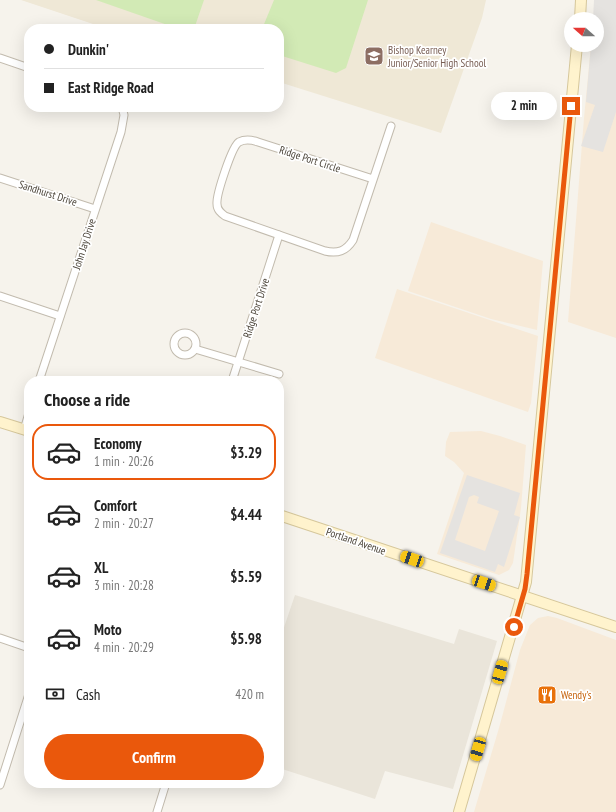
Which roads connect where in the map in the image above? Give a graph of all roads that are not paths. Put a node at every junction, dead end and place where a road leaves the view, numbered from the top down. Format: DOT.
graph roads {
  1 [pos="581,0"];
  2 [pos="580,12"];
  3 [pos="576,52"];
  4 [pos="0,58"];
  5 [pos="24,66"];
  6 [pos="123,112"];
  7 [pos="391,126"];
  8 [pos="0,178"];
  9 [pos="373,179"];
  10 [pos="95,209"];
  11 [pos="279,235"];
  12 [pos="0,296"];
  13 [pos="60,316"];
  14 [pos="195,348"];
  15 [pos="238,362"];
  16 [pos="279,374"];
  17 [pos="41,376"];
  18 [pos="234,376"];
  19 [pos="0,422"];
  20 [pos="24,429"];
  21 [pos="284,517"];
  22 [pos="523,596"];
  23 [pos="616,627"];
  24 [pos="0,638"];
  25 [pos="24,646"];
  26 [pos="24,710"];
  27 [pos="0,785"];
  28 [pos="164,788"];
  29 [pos="157,812"];
  30 [pos="459,812"];
  1 -- 2 [label="main road"];
  3 -- 22 [label="main road"];
  4 -- 5 [label="street"];
  6 -- 10 [label="street, John Jay Drive"];
  7 -- 9 [label="street"];
  8 -- 10 [label="street, Sandhurst Drive"];
  9 -- 11 [label="street, Ridge Port Circle"];
  9 -- 11 [label="street, Ridge Port Circle"];
  10 -- 13 [label="street, John Jay Drive"];
  11 -- 15 [label="street, Ridge Port Drive"];
  12 -- 13 [label="street"];
  13 -- 17 [label="street, John Jay Drive"];
  14 -- 15 [label="street"];
  15 -- 16 [label="street"];
  15 -- 18 [label="street, Ridge Port Drive"];
  19 -- 20 [label="main road"];
  21 -- 22 [label="main road, Portland Avenue"];
  22 -- 23 [label="main road, Portland Avenue"];
  22 -- 30 [label="main road"];
  24 -- 25 [label="street"];
  26 -- 27 [label="street"];
  28 -- 29 [label="street"];
}
